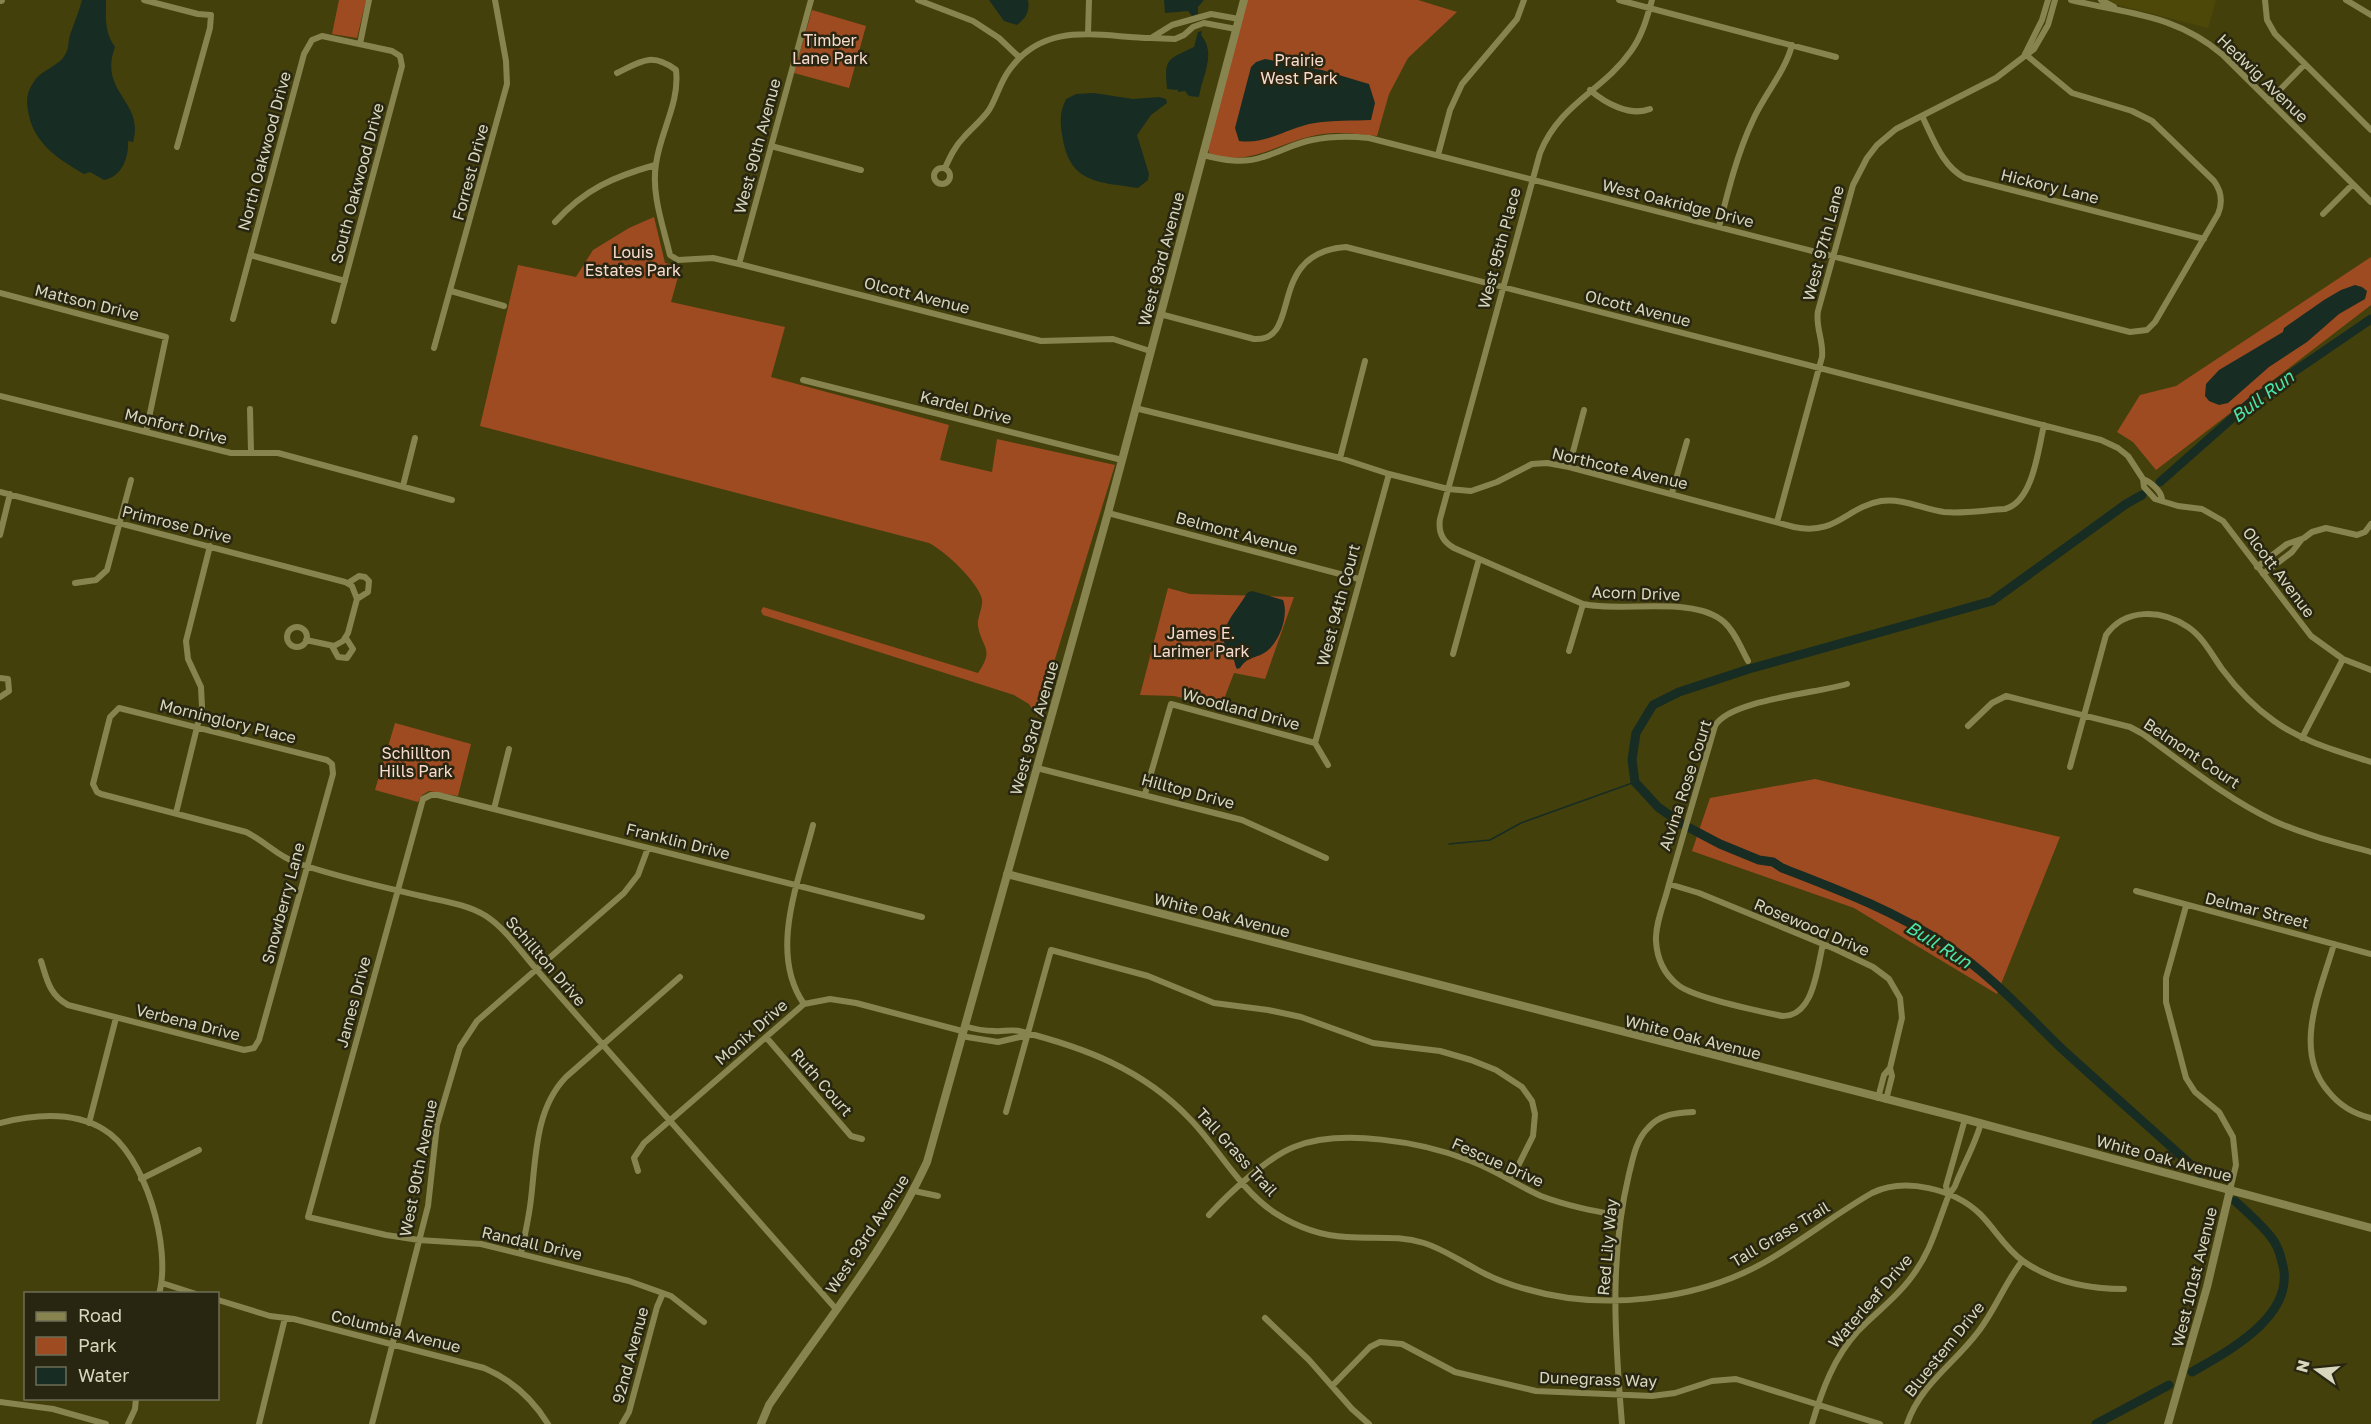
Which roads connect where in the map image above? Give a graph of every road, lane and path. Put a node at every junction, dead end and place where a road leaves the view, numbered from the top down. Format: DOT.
graph roads {
  1 [pos="144,0"];
  2 [pos="369,0"];
  3 [pos="495,0"];
  4 [pos="811,0"];
  5 [pos="918,0"];
  6 [pos="1089,0"];
  7 [pos="1244,0"];
  8 [pos="1524,0"];
  9 [pos="1619,0"];
  10 [pos="1652,0"];
  11 [pos="2048,0"];
  12 [pos="2055,0"];
  13 [pos="2071,0"];
  14 [pos="2101,0"];
  15 [pos="2265,0"];
  16 [pos="2346,0"];
  17 [pos="1650,8"];
  18 [pos="2115,8"];
  19 [pos="2371,15"];
  20 [pos="1239,19"];
  21 [pos="1198,22"];
  22 [pos="1176,24"];
  23 [pos="1236,29"];
  24 [pos="1088,34"];
  25 [pos="1182,36"];
  26 [pos="1151,38"];
  27 [pos="360,44"];
  28 [pos="1792,45"];
  29 [pos="396,52"];
  30 [pos="2025,54"];
  31 [pos="1019,57"];
  32 [pos="1836,57"];
  33 [pos="2305,64"];
  34 [pos="617,74"];
  35 [pos="1590,90"];
  36 [pos="2269,101"];
  37 [pos="1650,109"];
  38 [pos="1922,116"];
  39 [pos="2371,130"];
  40 [pos="771,146"];
  41 [pos="177,147"];
  42 [pos="1438,154"];
  43 [pos="1203,155"];
  44 [pos="655,165"];
  45 [pos="945,168"];
  46 [pos="861,170"];
  47 [pos="1532,179"];
  48 [pos="2353,184"];
  49 [pos="2371,202"];
  50 [pos="2323,214"];
  51 [pos="555,222"];
  52 [pos="1719,227"];
  53 [pos="2204,239"];
  54 [pos="250,255"];
  55 [pos="1833,256"];
  56 [pos="739,264"];
  57 [pos="345,281"];
  58 [pos="1503,287"];
  59 [pos="451,291"];
  60 [pos="0,294"];
  61 [pos="504,306"];
  62 [pos="1160,314"];
  63 [pos="233,320"];
  64 [pos="334,321"];
  65 [pos="434,348"];
  66 [pos="1150,351"];
  67 [pos="1365,361"];
  68 [pos="1819,368"];
  69 [pos="803,380"];
  70 [pos="0,396"];
  71 [pos="1135,408"];
  72 [pos="249,409"];
  73 [pos="1584,410"];
  74 [pos="2044,426"];
  75 [pos="146,432"];
  76 [pos="415,438"];
  77 [pos="1687,441"];
  78 [pos="251,452"];
  79 [pos="1340,458"];
  80 [pos="1122,460"];
  81 [pos="1569,467"];
  82 [pos="1389,474"];
  83 [pos="131,480"];
  84 [pos="403,486"];
  85 [pos="1448,489"];
  86 [pos="0,492"];
  87 [pos="1672,493"];
  88 [pos="10,494"];
  89 [pos="452,500"];
  90 [pos="1108,513"];
  91 [pos="1777,522"];
  92 [pos="120,523"];
  93 [pos="2371,524"];
  94 [pos="0,536"];
  95 [pos="1442,537"];
  96 [pos="2304,538"];
  97 [pos="210,546"];
  98 [pos="1479,559"];
  99 [pos="2257,567"];
  100 [pos="2262,574"];
  101 [pos="1359,579"];
  102 [pos="75,583"];
  103 [pos="348,583"];
  104 [pos="357,599"];
  105 [pos="1583,604"];
  106 [pos="346,638"];
  107 [pos="306,639"];
  108 [pos="332,646"];
  109 [pos="1569,651"];
  110 [pos="1453,654"];
  111 [pos="2343,659"];
  112 [pos="1748,661"];
  113 [pos="2371,670"];
  114 [pos="0,678"];
  115 [pos="1847,684"];
  116 [pos="0,697"];
  117 [pos="2084,715"];
  118 [pos="1968,726"];
  119 [pos="198,727"];
  120 [pos="2302,738"];
  121 [pos="1315,743"];
  122 [pos="509,749"];
  123 [pos="2371,762"];
  124 [pos="332,764"];
  125 [pos="1328,765"];
  126 [pos="2070,767"];
  127 [pos="1036,768"];
  128 [pos="95,788"];
  129 [pos="1145,794"];
  130 [pos="427,796"];
  131 [pos="494,809"];
  132 [pos="176,813"];
  133 [pos="813,825"];
  134 [pos="648,848"];
  135 [pos="2371,852"];
  136 [pos="1326,858"];
  137 [pos="307,866"];
  138 [pos="1007,874"];
  139 [pos="798,884"];
  140 [pos="1669,884"];
  141 [pos="398,890"];
  142 [pos="2136,891"];
  143 [pos="2186,906"];
  144 [pos="922,917"];
  145 [pos="1823,944"];
  146 [pos="2334,944"];
  147 [pos="2371,954"];
  148 [pos="40,961"];
  149 [pos="536,969"];
  150 [pos="680,977"];
  151 [pos="804,1004"];
  152 [pos="116,1018"];
  153 [pos="962,1031"];
  154 [pos="1028,1035"];
  155 [pos="766,1037"];
  156 [pos="602,1045"];
  157 [pos="254,1048"];
  158 [pos="1882,1099"];
  159 [pos="1006,1112"];
  160 [pos="1693,1112"];
  161 [pos="2371,1118"];
  162 [pos="1965,1119"];
  163 [pos="669,1121"];
  164 [pos="0,1123"];
  165 [pos="89,1123"];
  166 [pos="1981,1123"];
  167 [pos="862,1138"];
  168 [pos="200,1150"];
  169 [pos="638,1171"];
  170 [pos="141,1179"];
  171 [pos="1511,1180"];
  172 [pos="1243,1183"];
  173 [pos="2230,1190"];
  174 [pos="914,1191"];
  175 [pos="1948,1195"];
  176 [pos="938,1196"];
  177 [pos="1209,1215"];
  178 [pos="308,1216"];
  179 [pos="1621,1216"];
  180 [pos="2371,1228"];
  181 [pos="419,1240"];
  182 [pos="521,1253"];
  183 [pos="2022,1261"];
  184 [pos="162,1283"];
  185 [pos="2124,1289"];
  186 [pos="159,1292"];
  187 [pos="192,1292"];
  188 [pos="663,1293"];
  189 [pos="1615,1299"];
  190 [pos="219,1300"];
  191 [pos="836,1309"];
  192 [pos="285,1318"];
  193 [pos="1265,1318"];
  194 [pos="704,1322"];
  195 [pos="393,1344"];
  196 [pos="1332,1386"];
  197 [pos="1620,1395"];
  198 [pos="136,1400"];
  199 [pos="0,1402"];
  200 [pos="1819,1404"];
  201 [pos="106,1424"];
  202 [pos="128,1424"];
  203 [pos="259,1424"];
  204 [pos="372,1424"];
  205 [pos="548,1424"];
  206 [pos="622,1424"];
  207 [pos="761,1424"];
  208 [pos="1369,1424"];
  209 [pos="1622,1424"];
  210 [pos="1812,1424"];
  211 [pos="1880,1424"];
  212 [pos="1907,1424"];
  213 [pos="2168,1424"];
  1 -- 41 [label="street"];
  2 -- 27 [label="street"];
  3 -- 59 [label="street, Forrest Drive"];
  4 -- 40 [label="street, West 90th Avenue"];
  5 -- 31 [label="street"];
  6 -- 24 [label="street"];
  7 -- 20 [label="street, West 93rd Avenue"];
  8 -- 42 [label="street"];
  9 -- 17 [label="street"];
  10 -- 17 [label="street, West 95th Place"];
  11 -- 30 [label="street, West 97th Lane"];
  12 -- 30 [label="street, West 97th Lane"];
  13 -- 18 [label="street, Hedwig Avenue"];
  14 -- 18 [label="street, Hedwig Avenue"];
  15 -- 33 [label="street"];
  16 -- 19 [label="street"];
  17 -- 28 [label="street"];
  17 -- 35 [label="street, West 95th Place"];
  18 -- 36 [label="street, Hedwig Avenue"];
  20 -- 21 [label="street"];
  20 -- 23 [label="street, West 93rd Avenue"];
  21 -- 22 [label="street"];
  21 -- 23 [label="street"];
  21 -- 25 [label="street"];
  22 -- 25 [label="street"];
  22 -- 26 [label="street"];
  23 -- 43 [label="street, West 93rd Avenue"];
  24 -- 26 [label="street"];
  24 -- 31 [label="street"];
  25 -- 26 [label="street"];
  27 -- 29 [label="street, North Oakwood Drive"];
  27 -- 54 [label="street, North Oakwood Drive"];
  28 -- 32 [label="street"];
  28 -- 52 [label="street"];
  29 -- 57 [label="street, South Oakwood Drive"];
  30 -- 38 [label="street, West 97th Lane"];
  30 -- 53 [label="street"];
  31 -- 45 [label="street"];
  33 -- 36 [label="street"];
  33 -- 39 [label="street"];
  34 -- 44 [label="street"];
  35 -- 37 [label="street"];
  35 -- 47 [label="street, West 95th Place"];
  36 -- 48 [label="street, Hedwig Avenue"];
  38 -- 53 [label="street, Hickory Lane"];
  38 -- 55 [label="street, West 97th Lane"];
  40 -- 46 [label="street"];
  40 -- 56 [label="street, West 90th Avenue"];
  42 -- 43 [label="street, West Oakridge Drive"];
  42 -- 47 [label="street, West Oakridge Drive"];
  43 -- 62 [label="street, West 93rd Avenue"];
  44 -- 51 [label="street"];
  44 -- 56 [label="street, Olcott Avenue"];
  47 -- 52 [label="street, West Oakridge Drive"];
  47 -- 58 [label="street, West 95th Place"];
  48 -- 49 [label="street, Hedwig Avenue"];
  48 -- 50 [label="street"];
  52 -- 55 [label="street, West Oakridge Drive"];
  53 -- 55 [label="street, West Oakridge Drive"];
  54 -- 57 [label="street"];
  54 -- 63 [label="street, North Oakwood Drive"];
  55 -- 68 [label="street, West 97th Lane"];
  56 -- 66 [label="street, Olcott Avenue"];
  57 -- 64 [label="street, South Oakwood Drive"];
  58 -- 62 [label="street, Olcott Avenue"];
  58 -- 68 [label="street, Olcott Avenue"];
  58 -- 85 [label="street, West 95th Place"];
  59 -- 61 [label="street"];
  59 -- 65 [label="street, Forrest Drive"];
  60 -- 75 [label="street, Mattson Drive"];
  62 -- 66 [label="street, West 93rd Avenue"];
  66 -- 71 [label="street, West 93rd Avenue"];
  67 -- 79 [label="street"];
  68 -- 74 [label="street, Olcott Avenue"];
  68 -- 91 [label="street, West 97th Lane"];
  69 -- 80 [label="street, Kardel Drive"];
  70 -- 75 [label="street, Monfort Drive"];
  71 -- 79 [label="street, Northcote Avenue"];
  71 -- 80 [label="street, West 93rd Avenue"];
  72 -- 78 [label="street"];
  73 -- 81 [label="street"];
  74 -- 91 [label="street, Northcote Avenue"];
  74 -- 99 [label="street, Olcott Avenue"];
  75 -- 78 [label="street, Monfort Drive"];
  76 -- 84 [label="street"];
  77 -- 87 [label="street"];
  78 -- 84 [label="street, Monfort Drive"];
  79 -- 82 [label="street, Northcote Avenue"];
  80 -- 90 [label="street, West 93rd Avenue"];
  81 -- 85 [label="street, Northcote Avenue"];
  81 -- 87 [label="street, Northcote Avenue"];
  82 -- 85 [label="street, Northcote Avenue"];
  82 -- 101 [label="street, West 94th Court"];
  83 -- 92 [label="street"];
  84 -- 89 [label="street, Monfort Drive"];
  85 -- 95 [label="street, West 95th Place"];
  86 -- 88 [label="street, Primrose Drive"];
  87 -- 91 [label="street, Northcote Avenue"];
  88 -- 92 [label="street, Primrose Drive"];
  88 -- 94 [label="street"];
  90 -- 101 [label="street, Belmont Avenue"];
  90 -- 127 [label="street, West 93rd Avenue"];
  92 -- 97 [label="street, Primrose Drive"];
  92 -- 102 [label="street"];
  93 -- 96 [label="street"];
  95 -- 98 [label="street, Acorn Drive"];
  96 -- 99 [label="street"];
  96 -- 100 [label="street"];
  97 -- 103 [label="street, Primrose Drive"];
  97 -- 119 [label="street"];
  98 -- 105 [label="street, Acorn Drive"];
  98 -- 110 [label="street"];
  99 -- 100 [label="street, Olcott Avenue"];
  100 -- 111 [label="street, Olcott Avenue"];
  101 -- 121 [label="street, West 94th Court"];
  103 -- 104 [label="street"];
  103 -- 104 [label="street, Primrose Drive"];
  104 -- 106 [label="street, Primrose Drive"];
  105 -- 109 [label="street"];
  105 -- 112 [label="street, Acorn Drive"];
  106 -- 108 [label="street"];
  106 -- 108 [label="street, Primrose Drive"];
  107 -- 108 [label="street, Primrose Drive"];
  111 -- 113 [label="street, Olcott Avenue"];
  111 -- 120 [label="street"];
  114 -- 116 [label="street"];
  115 -- 140 [label="street, Alvina Rose Court"];
  117 -- 118 [label="street, Belmont Court"];
  117 -- 120 [label="street"];
  117 -- 126 [label="street"];
  117 -- 135 [label="street, Belmont Court"];
  119 -- 124 [label="street, Morninglory Place"];
  119 -- 128 [label="street, Morninglory Place"];
  119 -- 132 [label="street"];
  120 -- 123 [label="street"];
  121 -- 125 [label="street, Woodland Drive"];
  121 -- 129 [label="street, Woodland Drive"];
  122 -- 131 [label="street"];
  124 -- 137 [label="street, Snowberry Lane"];
  127 -- 129 [label="street, Hilltop Drive"];
  127 -- 138 [label="street, West 93rd Avenue"];
  128 -- 132 [label="street, Schillton Drive"];
  129 -- 136 [label="street, Hilltop Drive"];
  130 -- 131 [label="street, Franklin Drive"];
  130 -- 141 [label="street, James Drive"];
  131 -- 134 [label="street, Franklin Drive"];
  132 -- 137 [label="street, Schillton Drive"];
  133 -- 139 [label="street"];
  134 -- 139 [label="street, Franklin Drive"];
  134 -- 149 [label="street, West 90th Avenue"];
  137 -- 141 [label="street, Schillton Drive"];
  137 -- 157 [label="street, Snowberry Lane"];
  138 -- 153 [label="street, West 93rd Avenue"];
  138 -- 158 [label="street, White Oak Avenue"];
  139 -- 144 [label="street, Franklin Drive"];
  139 -- 151 [label="street"];
  140 -- 145 [label="street, Rosewood Drive"];
  140 -- 145 [label="street, Alvina Rose Court"];
  141 -- 149 [label="street, Schillton Drive"];
  141 -- 178 [label="street, James Drive"];
  142 -- 143 [label="street, Delmar Street"];
  143 -- 146 [label="street, Delmar Street"];
  143 -- 173 [label="street, West 101st Avenue"];
  145 -- 158 [label="street, Rosewood Drive"];
  146 -- 147 [label="street, Delmar Street"];
  146 -- 161 [label="street"];
  148 -- 152 [label="street, Verbena Drive"];
  149 -- 156 [label="street, Schillton Drive"];
  149 -- 181 [label="street, West 90th Avenue"];
  150 -- 156 [label="street"];
  151 -- 153 [label="street, Monix Drive"];
  151 -- 155 [label="street, Monix Drive"];
  152 -- 157 [label="street, Verbena Drive"];
  152 -- 165 [label="street"];
  153 -- 154 [label="street, Tall Grass Trail"];
  153 -- 154 [label="street, Tall Grass Trail"];
  153 -- 174 [label="street, West 93rd Avenue"];
  154 -- 159 [label="street"];
  154 -- 171 [label="street"];
  154 -- 172 [label="street, Tall Grass Trail"];
  155 -- 163 [label="street, Monix Drive"];
  155 -- 167 [label="street, Ruth Court"];
  156 -- 163 [label="street, Schillton Drive"];
  156 -- 182 [label="street"];
  158 -- 162 [label="street, White Oak Avenue"];
  160 -- 179 [label="street, Red Lily Way"];
  162 -- 166 [label="street, White Oak Avenue"];
  162 -- 175 [label="street, Waterleaf Drive"];
  163 -- 169 [label="street, Monix Drive"];
  163 -- 191 [label="street, Schillton Drive"];
  164 -- 165 [label="street"];
  165 -- 170 [label="street"];
  166 -- 173 [label="street, White Oak Avenue"];
  166 -- 175 [label="street, Waterleaf Drive"];
  168 -- 170 [label="street"];
  170 -- 184 [label="street"];
  171 -- 172 [label="street, Fescue Drive"];
  171 -- 179 [label="street, Fescue Drive"];
  172 -- 177 [label="street, Fescue Drive"];
  172 -- 189 [label="street, Tall Grass Trail"];
  173 -- 180 [label="street, White Oak Avenue"];
  173 -- 213 [label="street, West 101st Avenue"];
  174 -- 176 [label="street"];
  174 -- 191 [label="street, West 93rd Avenue"];
  175 -- 183 [label="street, Tall Grass Trail"];
  175 -- 189 [label="street, Tall Grass Trail"];
  175 -- 200 [label="street, Waterleaf Drive"];
  178 -- 181 [label="street, Randall Drive"];
  179 -- 189 [label="street, Red Lily Way"];
  181 -- 182 [label="street, Randall Drive"];
  181 -- 195 [label="street, West 90th Avenue"];
  182 -- 188 [label="street, Randall Drive"];
  183 -- 185 [label="street, Tall Grass Trail"];
  183 -- 212 [label="street, Bluestem Drive"];
  184 -- 186 [label="street"];
  184 -- 187 [label="street"];
  188 -- 194 [label="street, Randall Drive"];
  188 -- 206 [label="street, 92nd Avenue"];
  189 -- 197 [label="street, Red Lily Way"];
  190 -- 192 [label="street, Columbia Avenue"];
  191 -- 207 [label="street, West 93rd Avenue"];
  192 -- 195 [label="street, Columbia Avenue"];
  192 -- 203 [label="street"];
  193 -- 196 [label="street"];
  195 -- 204 [label="street, West 90th Avenue"];
  195 -- 205 [label="street, Columbia Avenue"];
  196 -- 197 [label="street, Dunegrass Way"];
  196 -- 208 [label="street"];
  197 -- 200 [label="street, Dunegrass Way"];
  197 -- 209 [label="street, Red Lily Way"];
  198 -- 202 [label="street"];
  199 -- 201 [label="street"];
  200 -- 210 [label="street, Waterleaf Drive"];
  200 -- 211 [label="street, Dunegrass Way"];
}
